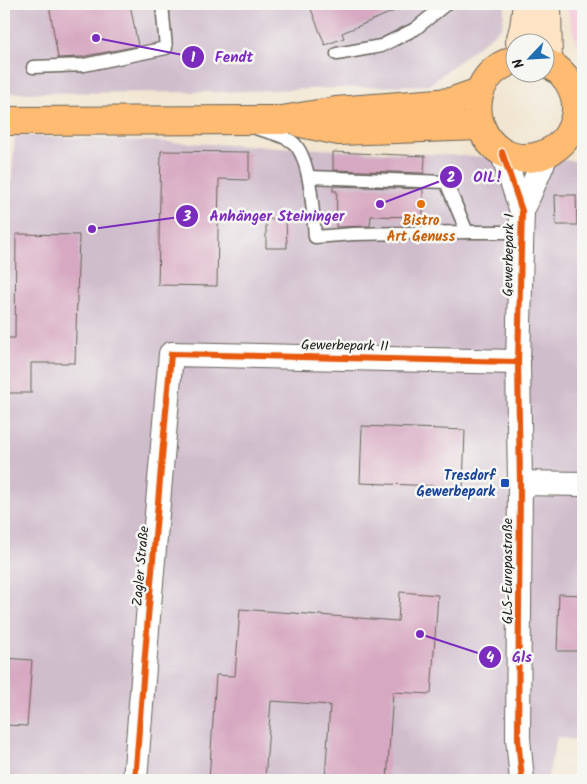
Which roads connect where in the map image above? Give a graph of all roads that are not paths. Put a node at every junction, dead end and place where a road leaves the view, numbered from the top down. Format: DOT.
graph roads {
  1 [pos="162,4"];
  2 [pos="446,4"];
  3 [pos="527,4"];
  4 [pos="547,4"];
  5 [pos="522,32"];
  6 [pos="547,32"];
  7 [pos="336,54"];
  8 [pos="504,64"];
  9 [pos="33,67"];
  10 [pos="554,69"];
  11 [pos="479,92"];
  12 [pos="579,94"];
  13 [pos="4,120"];
  14 [pos="234,120"];
  15 [pos="282,120"];
  16 [pos="480,126"];
  17 [pos="578,126"];
  18 [pos="502,152"];
  19 [pos="547,153"];
  20 [pos="309,177"];
  21 [pos="522,222"];
  22 [pos="467,232"];
  23 [pos="171,354"];
  24 [pos="518,362"];
  25 [pos="520,483"];
  26 [pos="583,484"];
  27 [pos="135,780"];
  28 [pos="522,780"];
  1 -- 9 [label="lane"];
  2 -- 7 [label="lane"];
  3 -- 5 [label="main road"];
  4 -- 6 [label="main road"];
  8 -- 11 [label="main road"];
  10 -- 12 [label="main road"];
  11 -- 15 [label="main road"];
  11 -- 16 [label="main road"];
  12 -- 17 [label="main road"];
  13 -- 14 [label="main road"];
  14 -- 15 [label="main road"];
  14 -- 20 [label="lane"];
  15 -- 16 [label="main road"];
  16 -- 18 [label="main road"];
  17 -- 19 [label="main road"];
  18 -- 19 [label="main road"];
  18 -- 21 [label="street, Gewerbepark I"];
  19 -- 21 [label="street, Gewerbepark I"];
  20 -- 22 [label="lane"];
  20 -- 22 [label="lane"];
  21 -- 22 [label="lane"];
  21 -- 24 [label="street, Gewerbepark I"];
  23 -- 24 [label="street, Gewerbepark II"];
  23 -- 27 [label="street, Zagler Straße"];
  24 -- 25 [label="street, GLS-Europastraße"];
  25 -- 26 [label="street"];
  25 -- 28 [label="street, GLS-Europastraße"];
}
